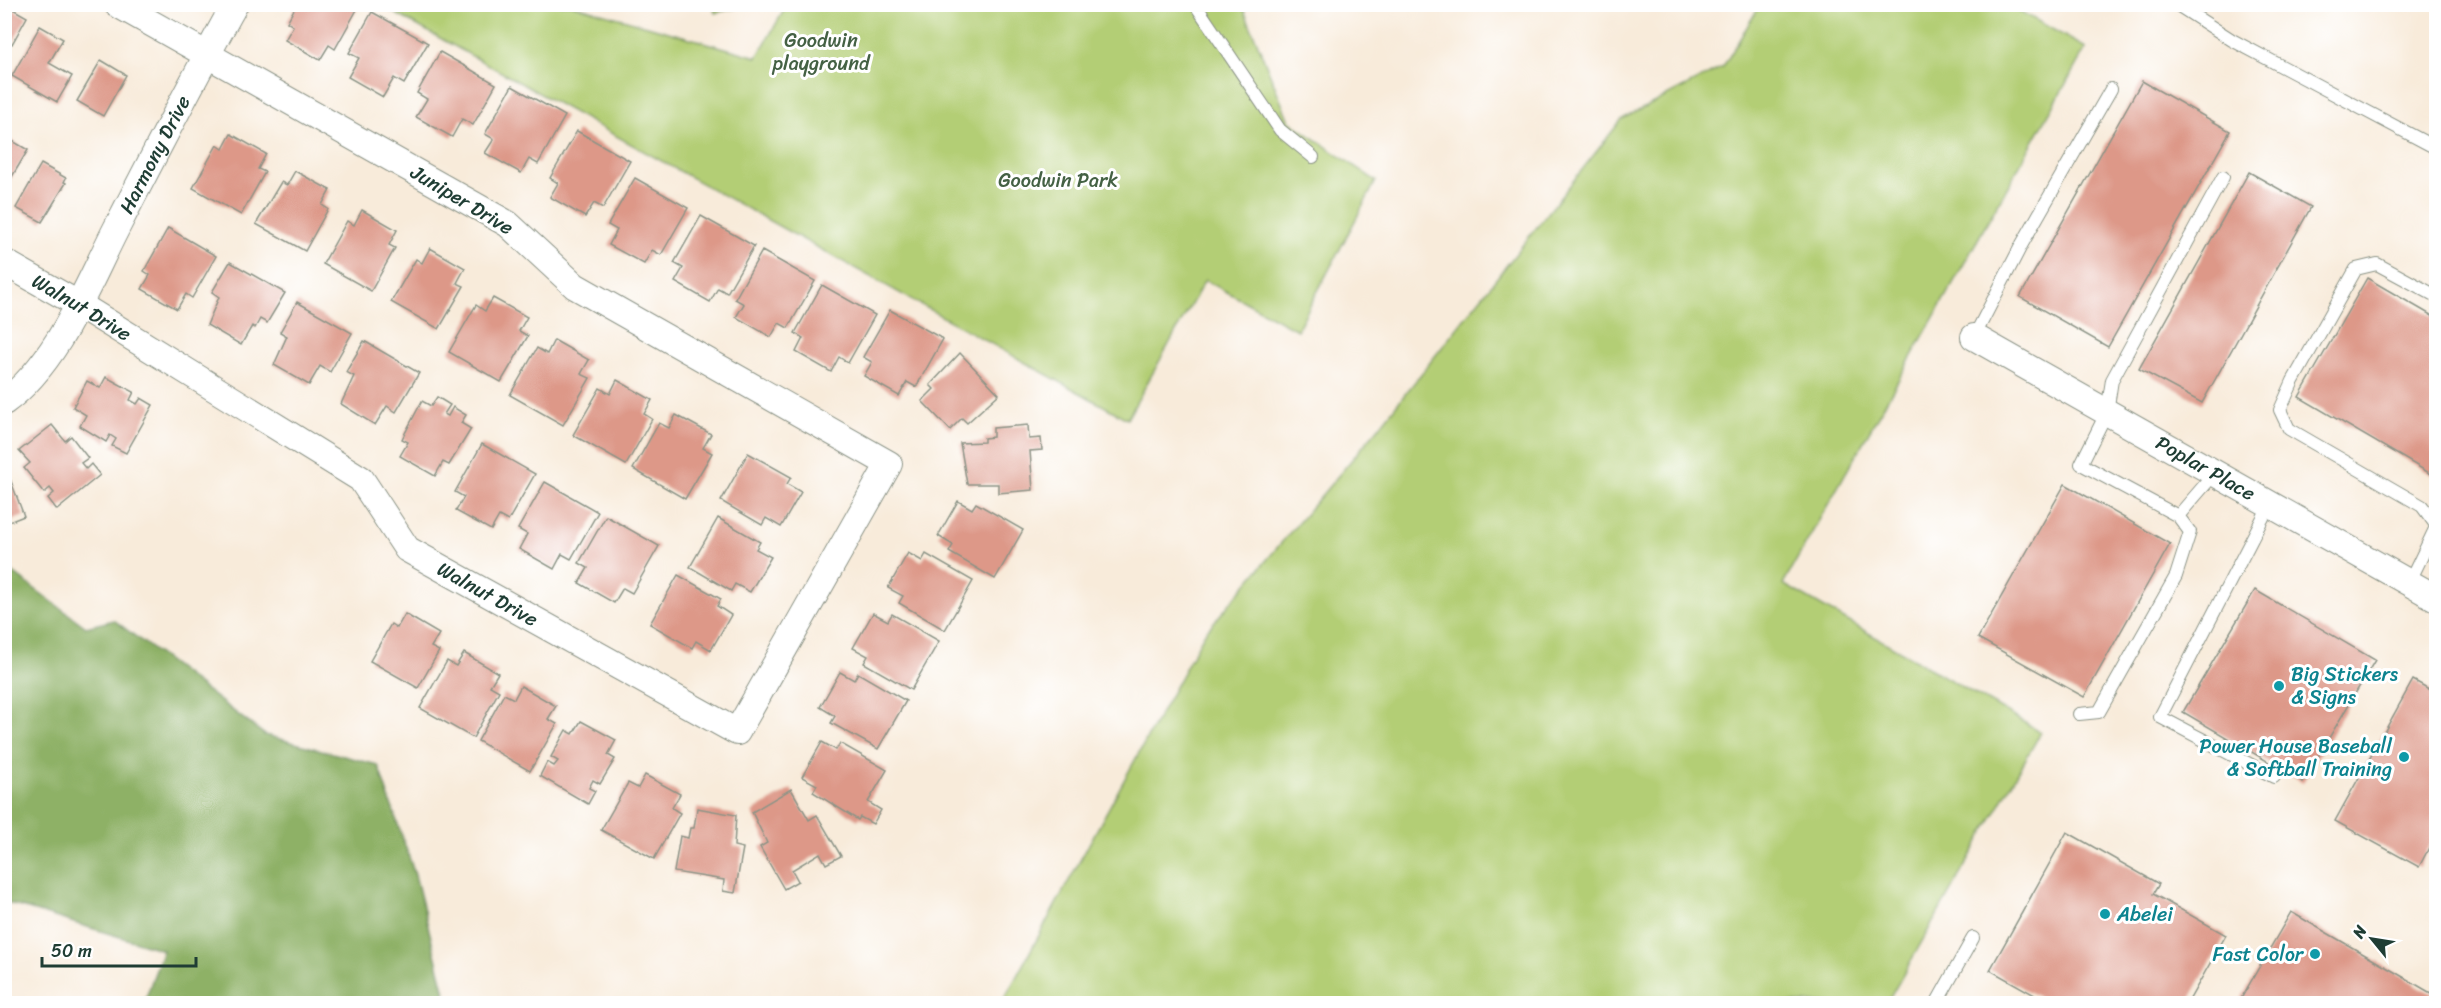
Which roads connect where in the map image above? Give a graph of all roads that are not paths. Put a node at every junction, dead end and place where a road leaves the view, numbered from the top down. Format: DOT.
graph roads {
  1 [pos="117,4"];
  2 [pos="235,4"];
  3 [pos="1195,4"];
  4 [pos="2176,4"];
  5 [pos="206,56"];
  6 [pos="2110,89"];
  7 [pos="2436,148"];
  8 [pos="1313,157"];
  9 [pos="2223,177"];
  10 [pos="4,262"];
  11 [pos="2436,296"];
  12 [pos="78,304"];
  13 [pos="1974,337"];
  14 [pos="4,402"];
  15 [pos="2107,412"];
  16 [pos="890,464"];
  17 [pos="2215,472"];
  18 [pos="2270,504"];
  19 [pos="2178,516"];
  20 [pos="2436,526"];
  21 [pos="2409,582"];
  22 [pos="2436,598"];
  23 [pos="2079,714"];
  24 [pos="2274,777"];
  25 [pos="1973,938"];
  26 [pos="1936,1004"];
  1 -- 5 [label="street, Juniper Drive"];
  2 -- 5 [label="street, Harmony Drive"];
  3 -- 8 [label="lane"];
  4 -- 7 [label="lane"];
  5 -- 12 [label="street, Harmony Drive"];
  5 -- 16 [label="street, Juniper Drive"];
  6 -- 13 [label="lane"];
  9 -- 15 [label="lane"];
  10 -- 12 [label="street, Walnut Drive"];
  11 -- 20 [label="lane"];
  12 -- 14 [label="street, Harmony Drive"];
  12 -- 16 [label="street, Walnut Drive"];
  13 -- 15 [label="street, Poplar Place"];
  15 -- 17 [label="street, Poplar Place"];
  15 -- 19 [label="lane"];
  17 -- 18 [label="street, Poplar Place"];
  17 -- 19 [label="lane"];
  18 -- 21 [label="street, Poplar Place"];
  18 -- 24 [label="lane"];
  19 -- 23 [label="lane"];
  20 -- 21 [label="lane"];
  21 -- 22 [label="street, Poplar Place"];
  25 -- 26 [label="lane"];
}
